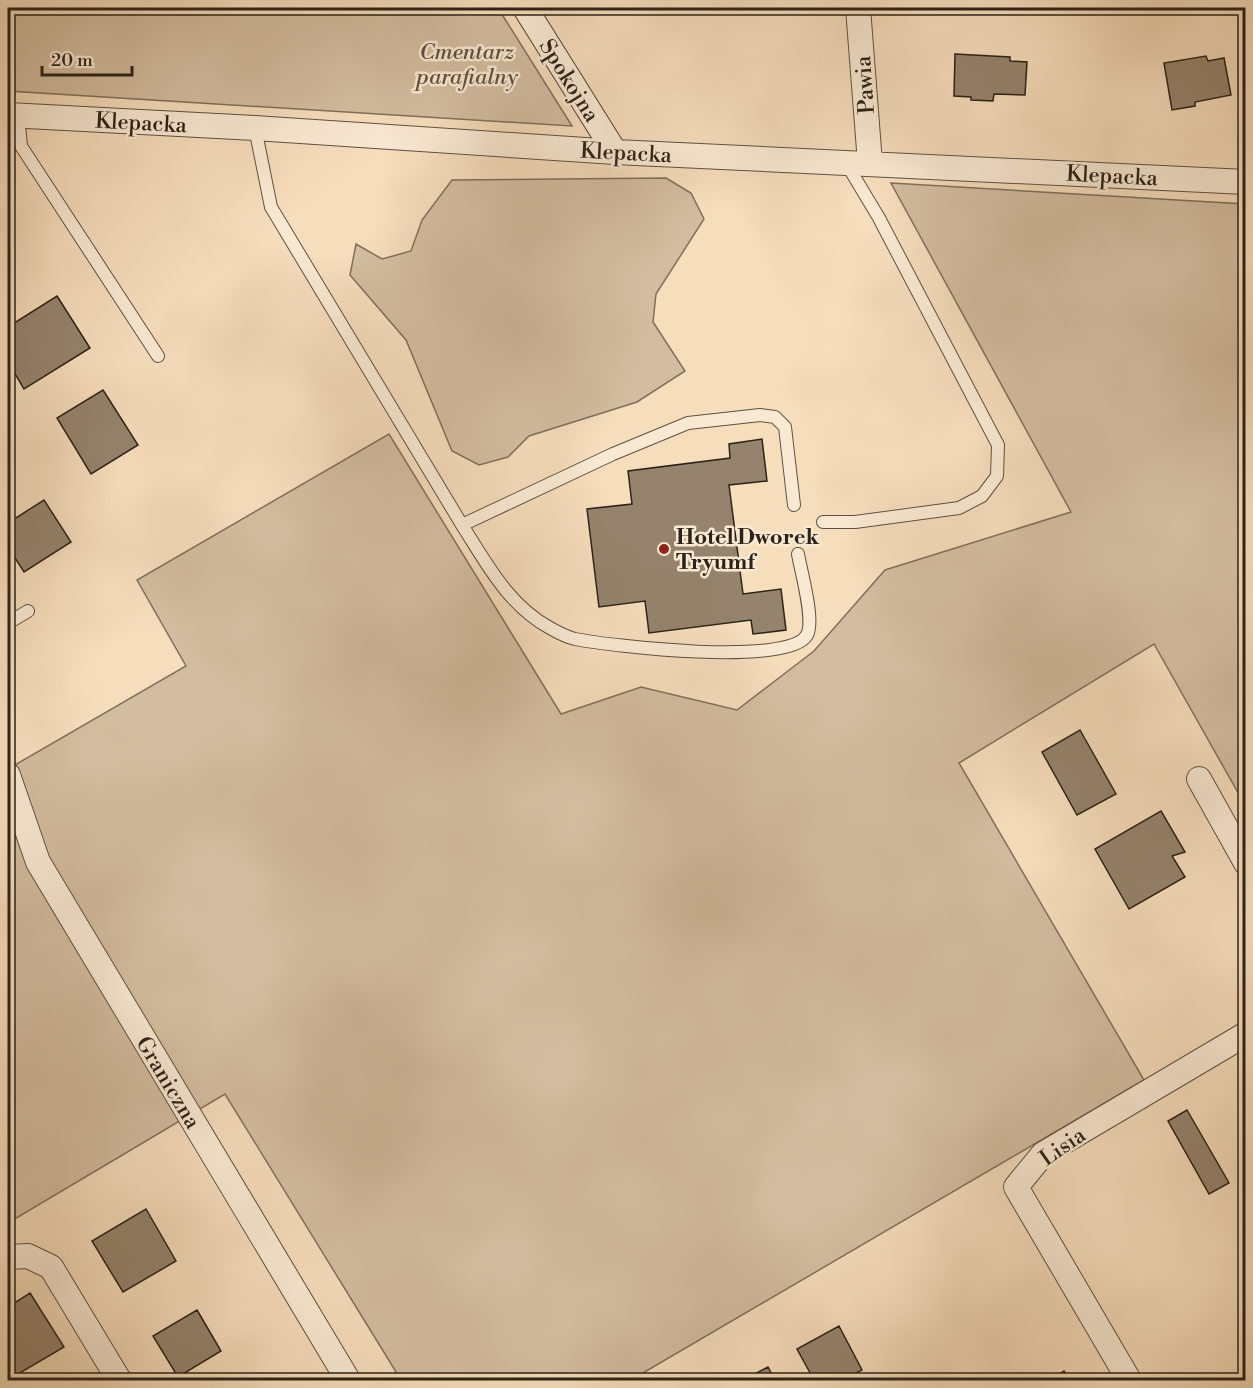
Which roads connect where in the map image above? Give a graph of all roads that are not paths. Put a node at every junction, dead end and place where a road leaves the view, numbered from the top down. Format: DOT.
graph roads {
  1 [pos="525,8"];
  2 [pos="858,8"];
  3 [pos="13,115"];
  4 [pos="255,128"];
  5 [pos="615,152"];
  6 [pos="845,161"];
  7 [pos="870,163"];
  8 [pos="1245,182"];
  9 [pos="158,356"];
  10 [pos="794,505"];
  11 [pos="823,522"];
  12 [pos="462,525"];
  13 [pos="798,554"];
  14 [pos="28,611"];
  15 [pos="8,623"];
  16 [pos="8,775"];
  17 [pos="1199,779"];
  18 [pos="1245,863"];
  19 [pos="1245,1034"];
  20 [pos="8,1257"];
  21 [pos="119,1380"];
  22 [pos="348,1380"];
  23 [pos="1129,1380"];
  1 -- 5 [label="street, Spokojna"];
  2 -- 7 [label="street, Pawia"];
  3 -- 4 [label="street, Klepacka"];
  3 -- 9 [label="lane"];
  4 -- 5 [label="street, Klepacka"];
  4 -- 12 [label="lane"];
  5 -- 6 [label="street, Klepacka"];
  6 -- 7 [label="street, Klepacka"];
  6 -- 11 [label="lane"];
  7 -- 8 [label="street, Klepacka"];
  10 -- 12 [label="lane"];
  12 -- 13 [label="lane"];
  14 -- 15 [label="lane"];
  16 -- 22 [label="street, Graniczna"];
  17 -- 18 [label="street"];
  19 -- 23 [label="street, Lisia"];
  20 -- 21 [label="street"];
}
